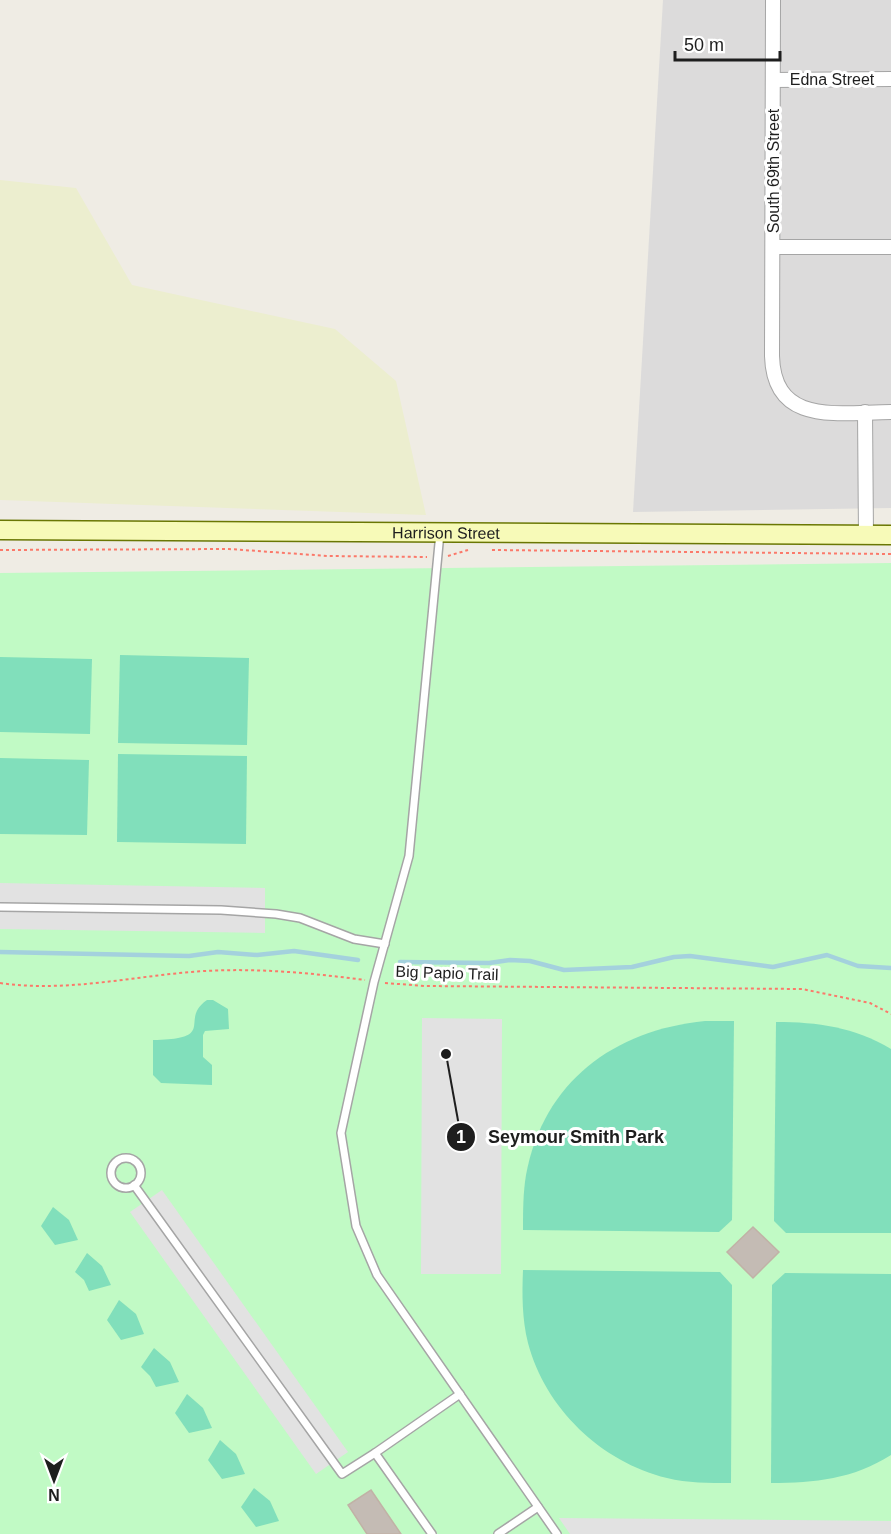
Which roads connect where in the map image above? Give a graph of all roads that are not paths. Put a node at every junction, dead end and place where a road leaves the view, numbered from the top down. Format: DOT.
graph roads {
  1 [pos="773,0"];
  2 [pos="891,79"];
  3 [pos="773,80"];
  4 [pos="891,247"];
  5 [pos="773,248"];
  6 [pos="865,412"];
  7 [pos="891,412"];
  8 [pos="0,530"];
  9 [pos="440,533"];
  10 [pos="866,536"];
  11 [pos="891,536"];
  12 [pos="0,907"];
  13 [pos="385,944"];
  14 [pos="134,1185"];
  15 [pos="460,1394"];
  16 [pos="375,1453"];
  17 [pos="538,1507"];
  18 [pos="432,1534"];
  19 [pos="498,1534"];
  20 [pos="557,1534"];
  1 -- 3 [label="street, South 69th Street"];
  2 -- 3 [label="street, Edna Street"];
  3 -- 5 [label="street, South 69th Street"];
  4 -- 5 [label="street"];
  5 -- 6 [label="street, South 69th Street"];
  6 -- 7 [label="street, South 69th Street"];
  6 -- 10 [label="street"];
  8 -- 9 [label="main road, Harrison Street"];
  9 -- 10 [label="main road, Harrison Street"];
  9 -- 13 [label="lane"];
  10 -- 11 [label="main road, Harrison Street"];
  12 -- 13 [label="lane"];
  13 -- 15 [label="lane"];
  14 -- 14 [label="lane"];
  14 -- 16 [label="lane"];
  15 -- 16 [label="lane"];
  15 -- 17 [label="lane"];
  16 -- 18 [label="lane"];
  17 -- 19 [label="lane"];
  17 -- 20 [label="lane"];
}
